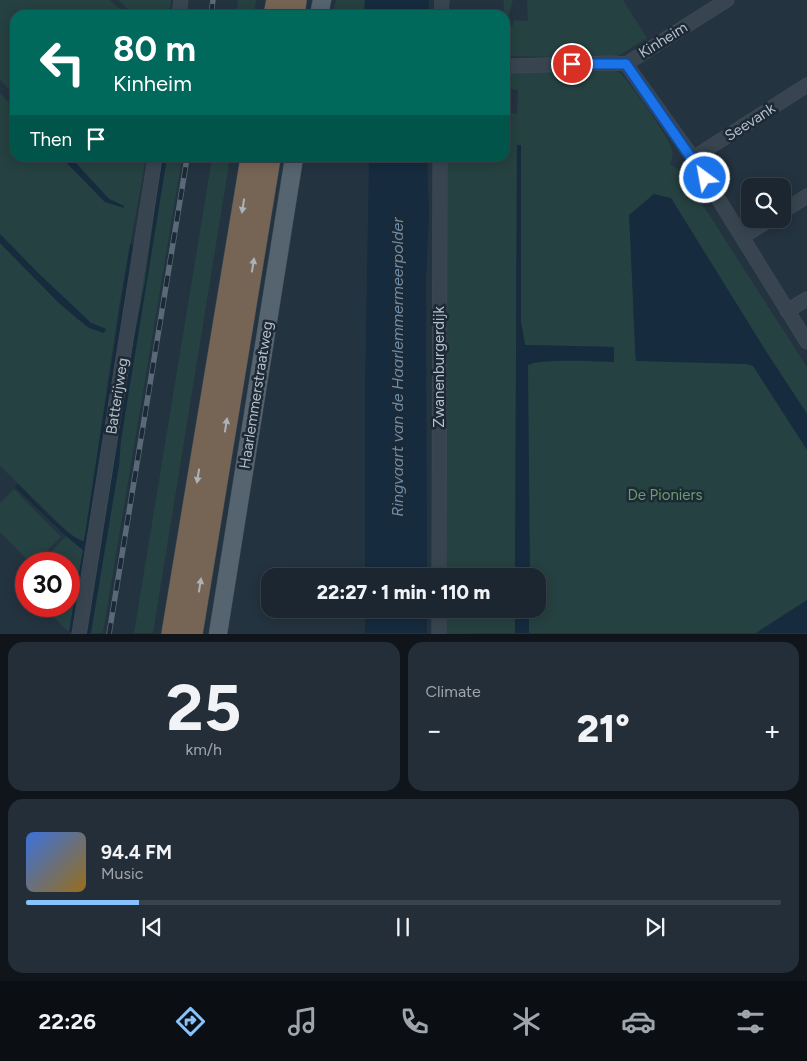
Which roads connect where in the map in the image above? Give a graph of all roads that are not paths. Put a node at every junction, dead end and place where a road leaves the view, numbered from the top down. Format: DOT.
graph roads {
  1 [pos="700,0"];
  2 [pos="727,0"];
  3 [pos="708,12"];
  4 [pos="626,64"];
  5 [pos="510,66"];
  6 [pos="807,85"];
  7 [pos="693,158"];
  8 [pos="154,162"];
  9 [pos="250,162"];
  10 [pos="269,162"];
  11 [pos="293,162"];
  12 [pos="440,162"];
  13 [pos="807,196"];
  14 [pos="791,206"];
  15 [pos="756,228"];
  16 [pos="742,237"];
  17 [pos="807,299"];
  18 [pos="786,311"];
  19 [pos="807,342"];
  20 [pos="439,568"];
  21 [pos="439,618"];
  22 [pos="79,634"];
  23 [pos="172,634"];
  24 [pos="192,634"];
  25 [pos="218,634"];
  26 [pos="439,634"];
  1 -- 3 [label="street"];
  2 -- 3 [label="street, Kinheim"];
  3 -- 4 [label="street, Kinheim"];
  4 -- 5 [label="street, Kinheim"];
  4 -- 7 [label="street"];
  6 -- 7 [label="street, Seevank"];
  7 -- 16 [label="street"];
  8 -- 22 [label="street, Batterijweg"];
  9 -- 23 [label="highway, one-way"];
  24 -- 10 [label="highway, one-way"];
  11 -- 25 [label="main road, Haarlemmerstraatweg"];
  12 -- 20 [label="street, Zwanenburgerdijk"];
  13 -- 14 [label="street"];
  15 -- 16 [label="street"];
  16 -- 18 [label="street"];
  17 -- 18 [label="street"];
  18 -- 19 [label="street"];
  21 -- 26 [label="street"];
}
